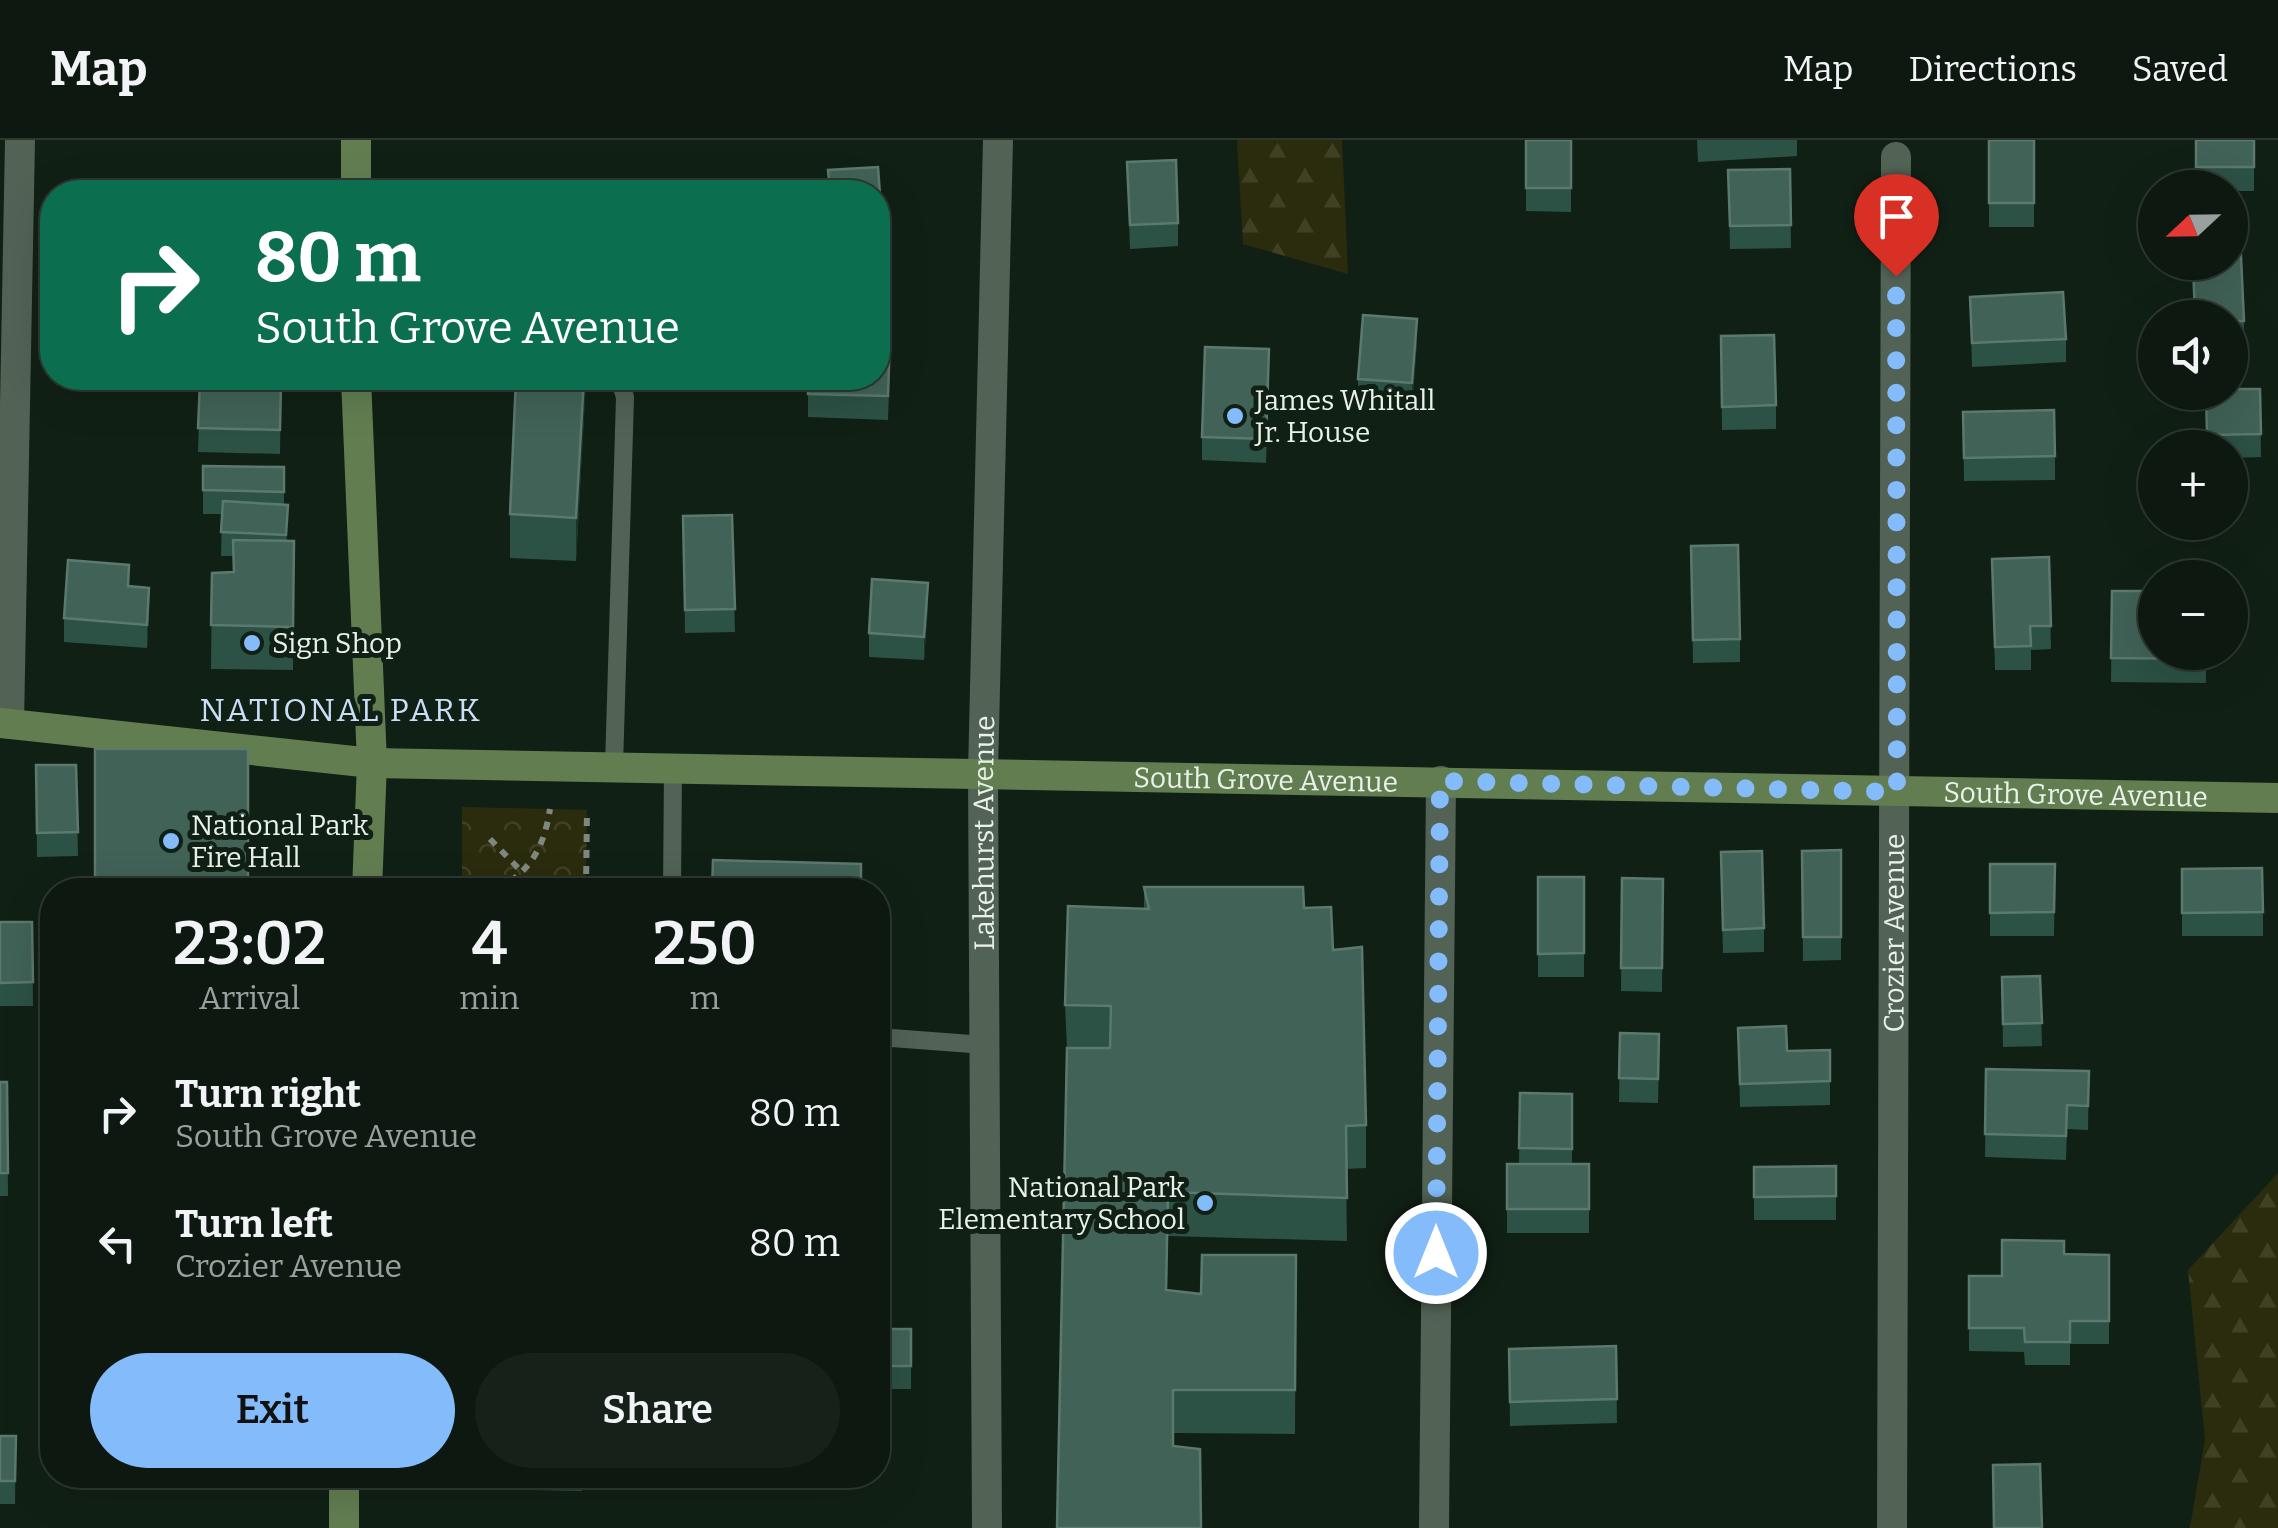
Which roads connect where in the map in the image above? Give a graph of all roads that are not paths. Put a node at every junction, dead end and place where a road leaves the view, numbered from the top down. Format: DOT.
graph roads {
  1 [pos="20,140"];
  2 [pos="356,140"];
  3 [pos="998,140"];
  4 [pos="1896,157"];
  5 [pos="356,180"];
  6 [pos="356,390"];
  7 [pos="622,390"];
  8 [pos="4,723"];
  9 [pos="372,763"];
  10 [pos="614,767"];
  11 [pos="672,768"];
  12 [pos="983,773"];
  13 [pos="1440,781"];
  14 [pos="1897,792"];
  15 [pos="2278,798"];
  16 [pos="367,878"];
  17 [pos="672,878"];
  18 [pos="890,1038"];
  19 [pos="984,1045"];
  20 [pos="344,1488"];
  21 [pos="344,1528"];
  22 [pos="987,1528"];
  23 [pos="1434,1528"];
  24 [pos="1892,1528"];
  1 -- 8 [label="street"];
  2 -- 5 [label="main road"];
  3 -- 12 [label="street, Lakehurst Avenue"];
  4 -- 14 [label="street, Crozier Avenue"];
  6 -- 9 [label="main road"];
  7 -- 10 [label="lane"];
  8 -- 9 [label="main road, South Grove Avenue"];
  9 -- 10 [label="main road, South Grove Avenue"];
  9 -- 16 [label="main road"];
  10 -- 11 [label="main road, South Grove Avenue"];
  11 -- 12 [label="main road, South Grove Avenue"];
  11 -- 17 [label="lane"];
  12 -- 13 [label="main road, South Grove Avenue"];
  12 -- 19 [label="street, Lakehurst Avenue"];
  13 -- 14 [label="main road, South Grove Avenue"];
  13 -- 23 [label="street"];
  14 -- 15 [label="main road, South Grove Avenue"];
  14 -- 24 [label="street, Crozier Avenue"];
  18 -- 19 [label="lane"];
  19 -- 22 [label="street, Lakehurst Avenue"];
  20 -- 21 [label="main road"];
}
